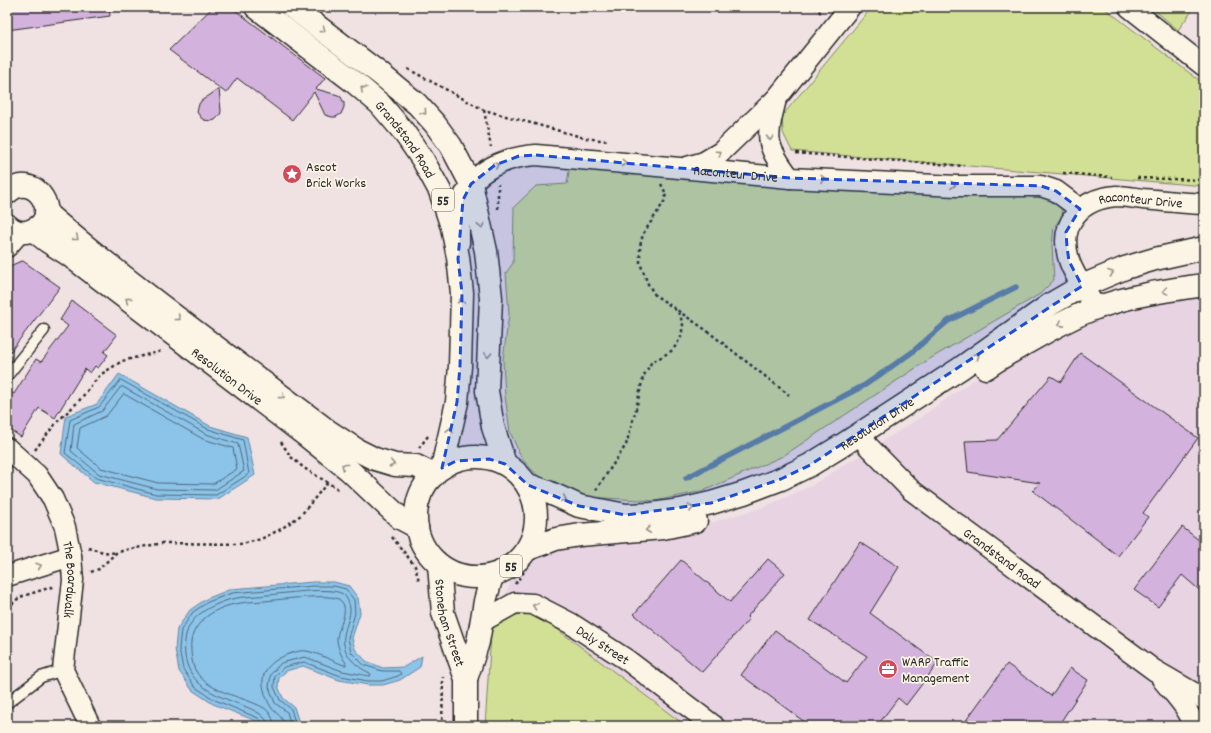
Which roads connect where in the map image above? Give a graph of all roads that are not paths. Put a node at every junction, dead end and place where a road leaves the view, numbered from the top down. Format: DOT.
graph roads {
  1 [pos="256,7"];
  2 [pos="292,7"];
  3 [pos="850,7"];
  4 [pos="1129,7"];
  5 [pos="1204,66"];
  6 [pos="776,99"];
  7 [pos="683,168"];
  8 [pos="790,178"];
  9 [pos="471,184"];
  10 [pos="9,188"];
  11 [pos="1204,204"];
  12 [pos="1080,209"];
  13 [pos="46,213"];
  14 [pos="17,233"];
  15 [pos="1204,248"];
  16 [pos="458,259"];
  17 [pos="1204,285"];
  18 [pos="1082,286"];
  19 [pos="1096,308"];
  20 [pos="44,330"];
  21 [pos="7,376"];
  22 [pos="864,440"];
  23 [pos="7,448"];
  24 [pos="505,464"];
  25 [pos="438,471"];
  26 [pos="528,485"];
  27 [pos="416,527"];
  28 [pos="69,547"];
  29 [pos="528,558"];
  30 [pos="439,565"];
  31 [pos="7,576"];
  32 [pos="492,576"];
  33 [pos="481,622"];
  34 [pos="63,670"];
  35 [pos="1154,670"];
  36 [pos="466,679"];
  37 [pos="1204,699"];
  38 [pos="7,703"];
  39 [pos="90,726"];
  40 [pos="466,726"];
  41 [pos="714,726"];
  42 [pos="1194,726"];
  16 -- 1 [label="main road, Grandstand Road / 55, one-way"];
  2 -- 9 [label="main road, Grandstand Road / 55, one-way"];
  3 -- 6 [label="street"];
  4 -- 5 [label="street"];
  7 -- 6 [label="street, one-way"];
  6 -- 8 [label="street, one-way"];
  7 -- 8 [label="street, Raconteur Drive"];
  9 -- 7 [label="street, Raconteur Drive, one-way"];
  8 -- 12 [label="street, Raconteur Drive, one-way"];
  9 -- 16 [label="street, Raconteur Drive"];
  9 -- 24 [label="main road, Grandstand Road / 55, one-way"];
  10 -- 13 [label="main road"];
  11 -- 12 [label="street, Raconteur Drive"];
  12 -- 18 [label="street, Raconteur Drive"];
  13 -- 14 [label="main road"];
  13 -- 25 [label="main road, Resolution Drive, one-way"];
  27 -- 14 [label="main road, Resolution Drive, one-way"];
  18 -- 15 [label="main road, Resolution Drive, one-way"];
  25 -- 16 [label="main road, Grandstand Road / 55, one-way"];
  17 -- 19 [label="main road, Resolution Drive, one-way"];
  18 -- 19 [label="street, Raconteur Drive"];
  22 -- 18 [label="main road, Resolution Drive, one-way"];
  19 -- 22 [label="main road, Resolution Drive, one-way"];
  20 -- 21 [label="lane"];
  26 -- 22 [label="main road, Resolution Drive, one-way"];
  22 -- 29 [label="main road, Resolution Drive, one-way"];
  22 -- 35 [label="street, Grandstand Road"];
  23 -- 28 [label="street, The Boardwalk"];
  24 -- 25 [label="main road, 55"];
  24 -- 26 [label="main road, 55"];
  25 -- 27 [label="main road, 55"];
  26 -- 29 [label="main road, 55"];
  27 -- 30 [label="main road, 55"];
  31 -- 28 [label="street, one-way"];
  28 -- 34 [label="street, The Boardwalk"];
  29 -- 32 [label="main road, 55"];
  30 -- 32 [label="main road, 55"];
  30 -- 36 [label="main road, Stoneham Street / 55"];
  32 -- 33 [label="main road, Stoneham Street / 55"];
  33 -- 36 [label="main road, Stoneham Street / 55"];
  41 -- 33 [label="street, Daly Street, one-way"];
  34 -- 38 [label="lane"];
  34 -- 39 [label="street"];
  35 -- 37 [label="street, Grandstand Road"];
  35 -- 42 [label="street, Grandstand Road"];
  36 -- 40 [label="main road, Stoneham Street / 55"];
}
